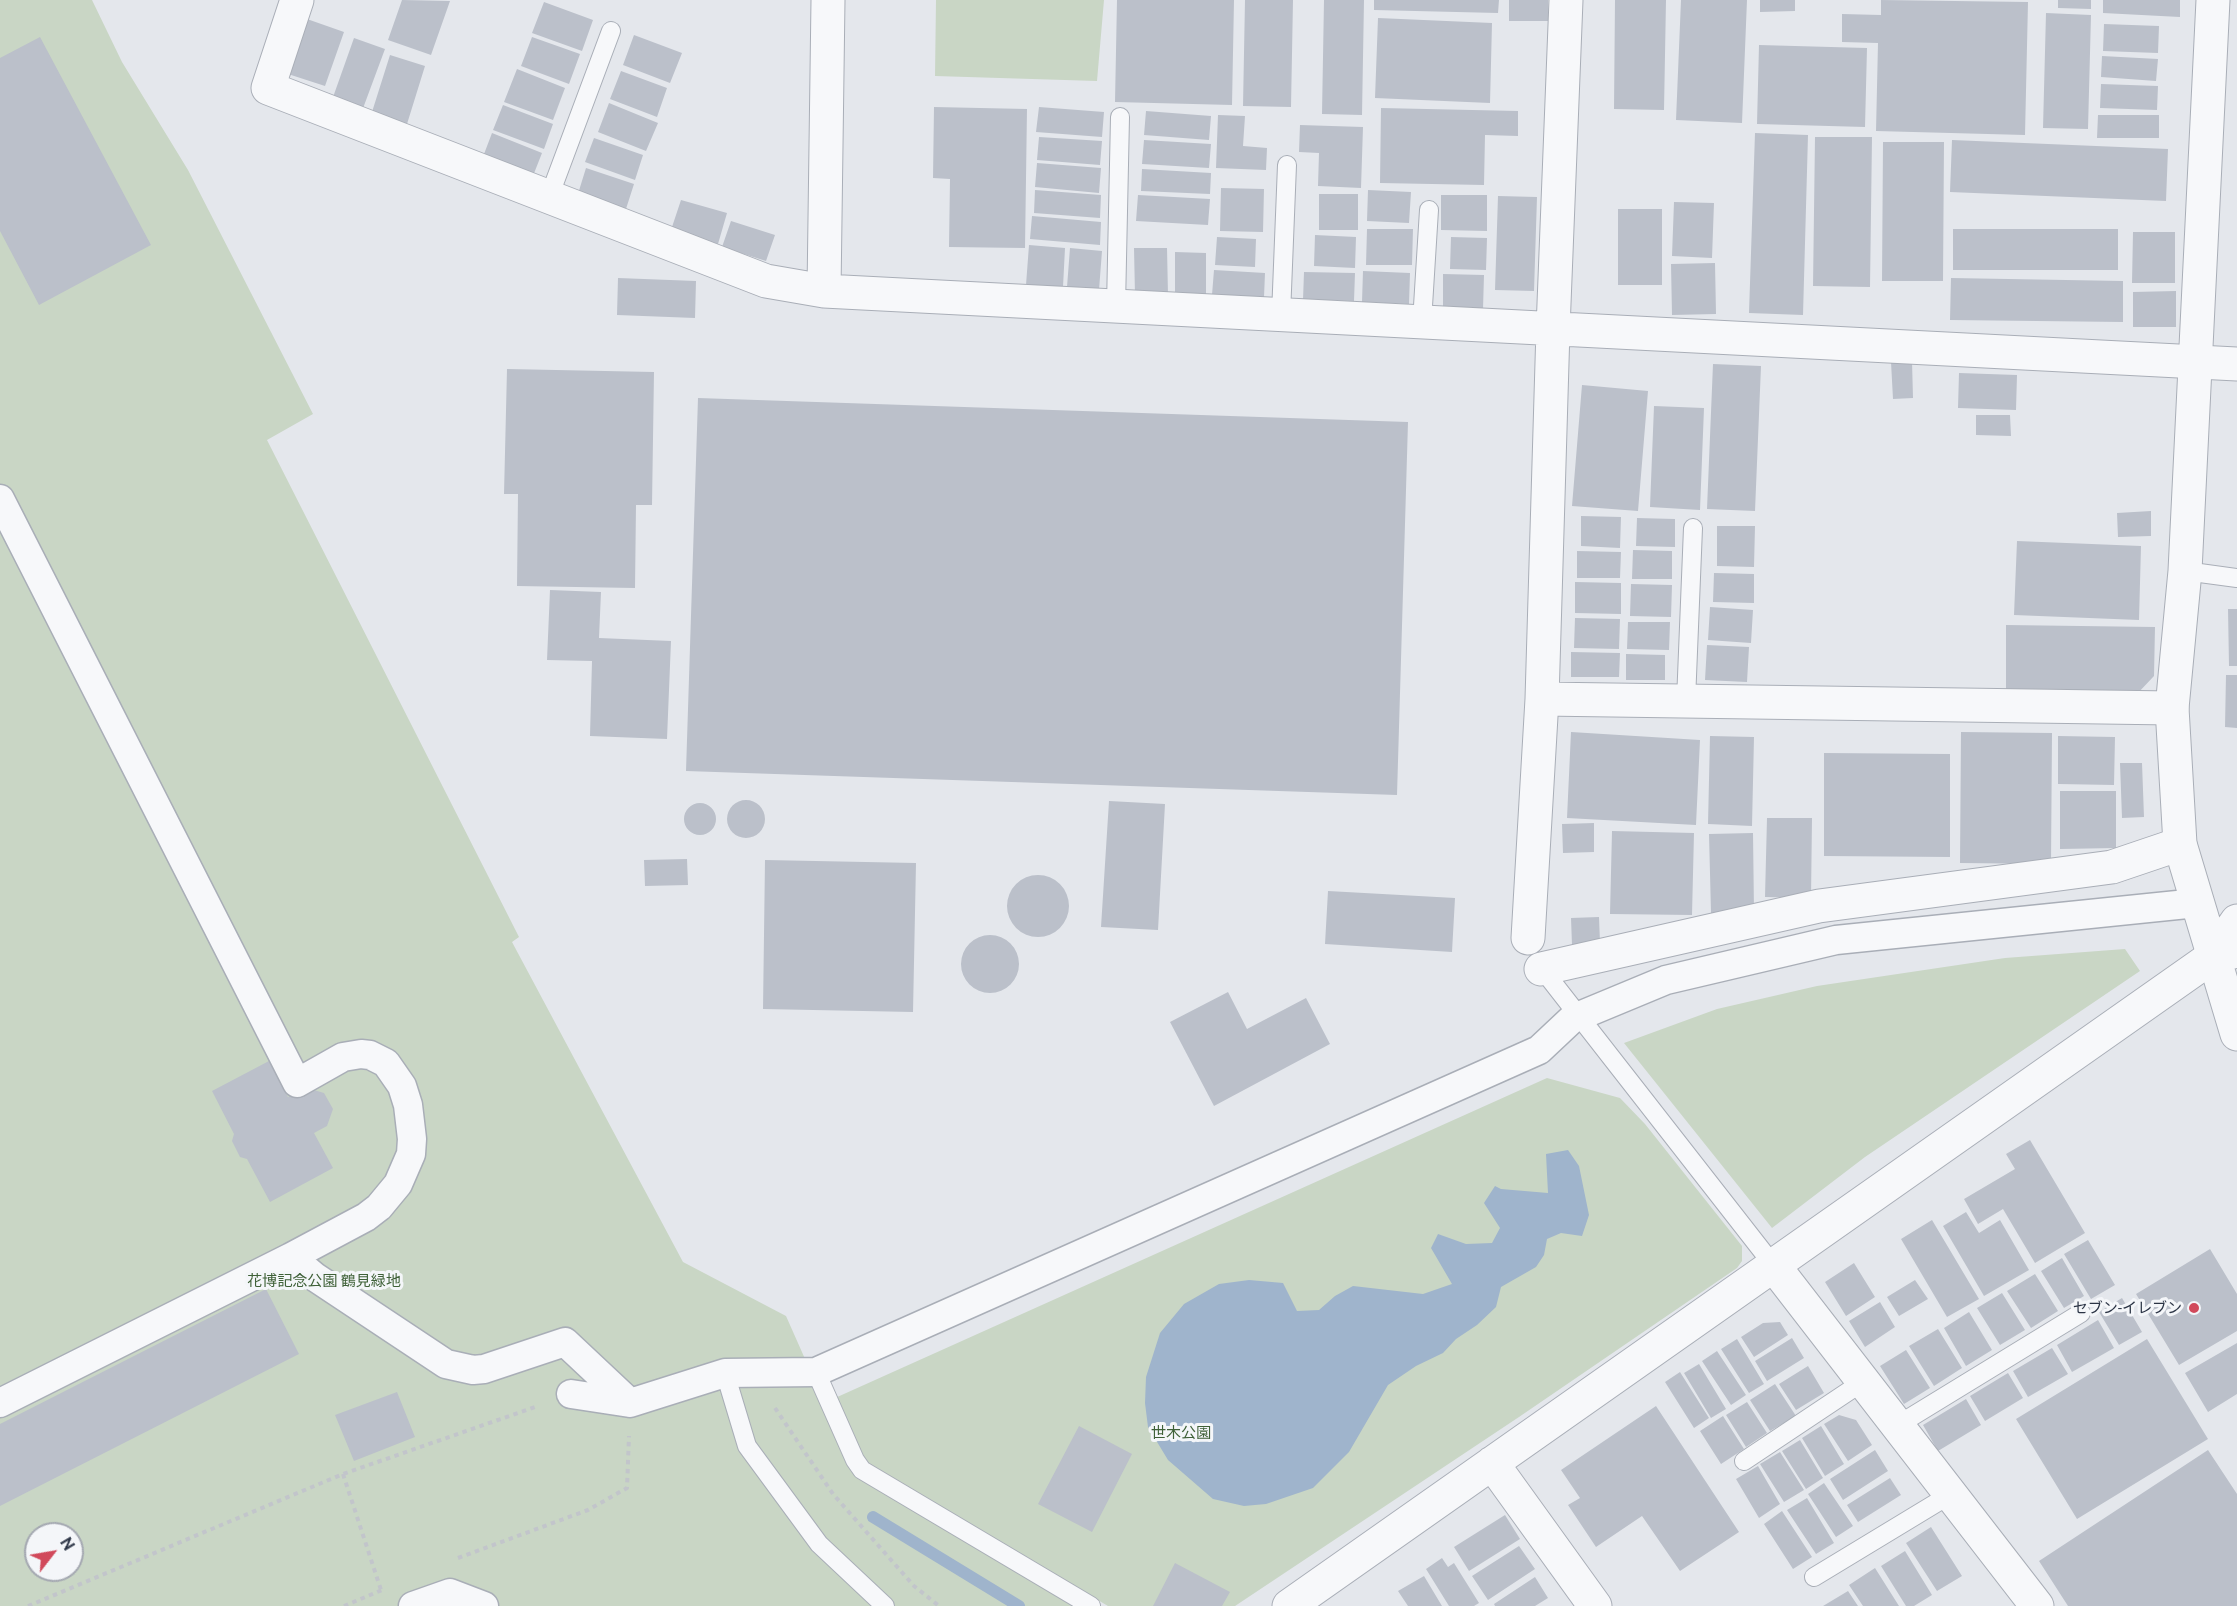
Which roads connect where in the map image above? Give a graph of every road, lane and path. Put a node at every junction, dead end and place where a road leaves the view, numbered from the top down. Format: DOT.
graph roads {
  1 [pos="297,0"];
  2 [pos="828,0"];
  3 [pos="1566,0"];
  4 [pos="2213,0"];
  5 [pos="611,31"];
  6 [pos="1120,117"];
  7 [pos="1287,165"];
  8 [pos="549,197"];
  9 [pos="1429,210"];
  10 [pos="824,291"];
  11 [pos="1116,306"];
  12 [pos="1281,315"];
  13 [pos="1422,322"];
  14 [pos="1553,329"];
  15 [pos="2195,363"];
  16 [pos="2237,364"];
  17 [pos="0,499"];
  18 [pos="1693,528"];
  19 [pos="2185,571"];
  20 [pos="2237,578"];
  21 [pos="1542,699"];
  22 [pos="1686,701"];
  23 [pos="2172,708"];
  24 [pos="2180,844"];
  25 [pos="2197,903"];
  26 [pos="2237,921"];
  27 [pos="1528,938"];
  28 [pos="2225,954"];
  29 [pos="1541,969"];
  30 [pos="1578,1016"];
  31 [pos="2237,1034"];
  32 [pos="291,1257"];
  33 [pos="1774,1266"];
  34 [pos="2081,1312"];
  35 [pos="816,1372"];
  36 [pos="738,1373"];
  37 [pos="1864,1381"];
  38 [pos="570,1394"];
  39 [pos="0,1403"];
  40 [pos="630,1403"];
  41 [pos="1898,1425"];
  42 [pos="1744,1461"];
  43 [pos="1492,1463"];
  44 [pos="343,1474"];
  45 [pos="1951,1494"];
  46 [pos="453,1560"];
  47 [pos="1814,1577"];
  48 [pos="392,1586"];
  49 [pos="381,1590"];
  50 [pos="28,1606"];
  51 [pos="344,1606"];
  52 [pos="413,1606"];
  53 [pos="483,1606"];
  54 [pos="885,1606"];
  55 [pos="939,1606"];
  56 [pos="1091,1606"];
  57 [pos="1289,1606"];
  58 [pos="1595,1606"];
  59 [pos="2037,1606"];
  1 -- 8 [label="street"];
  2 -- 10 [label="street"];
  3 -- 14 [label="street"];
  4 -- 15 [label="street"];
  5 -- 8 [label="lane"];
  6 -- 11 [label="lane"];
  7 -- 12 [label="lane"];
  8 -- 10 [label="street"];
  9 -- 13 [label="lane"];
  10 -- 11 [label="street"];
  11 -- 12 [label="street"];
  12 -- 13 [label="street"];
  13 -- 14 [label="street"];
  14 -- 15 [label="street"];
  14 -- 21 [label="street"];
  15 -- 16 [label="street"];
  15 -- 19 [label="street"];
  17 -- 32 [label="street"];
  18 -- 22 [label="lane"];
  19 -- 20 [label="lane"];
  19 -- 23 [label="street"];
  21 -- 22 [label="street"];
  21 -- 27 [label="street"];
  22 -- 23 [label="street"];
  23 -- 24 [label="street"];
  24 -- 25 [label="street"];
  24 -- 29 [label="street"];
  25 -- 28 [label="street"];
  25 -- 30 [label="street"];
  26 -- 28 [label="street"];
  27 -- 29 [label="lane"];
  28 -- 31 [label="street"];
  28 -- 33 [label="street"];
  29 -- 30 [label="lane"];
  30 -- 33 [label="lane"];
  30 -- 35 [label="street"];
  32 -- 39 [label="street"];
  32 -- 40 [label="street"];
  33 -- 37 [label="street"];
  33 -- 43 [label="street"];
  34 -- 41 [label="lane"];
  35 -- 36 [label="street"];
  35 -- 56 [label="lane"];
  36 -- 40 [label="street"];
  36 -- 54 [label="lane"];
  36 -- 55 [label="path"];
  37 -- 41 [label="street"];
  37 -- 42 [label="lane"];
  38 -- 40 [label="street"];
  38 -- 44 [label="path"];
  40 -- 46 [label="path"];
  41 -- 45 [label="street"];
  43 -- 57 [label="street"];
  43 -- 58 [label="street"];
  44 -- 49 [label="path"];
  44 -- 50 [label="path"];
  45 -- 47 [label="lane"];
  45 -- 59 [label="street"];
  48 -- 49 [label="path"];
  49 -- 51 [label="path"];
  52 -- 53 [label="street"];
}
